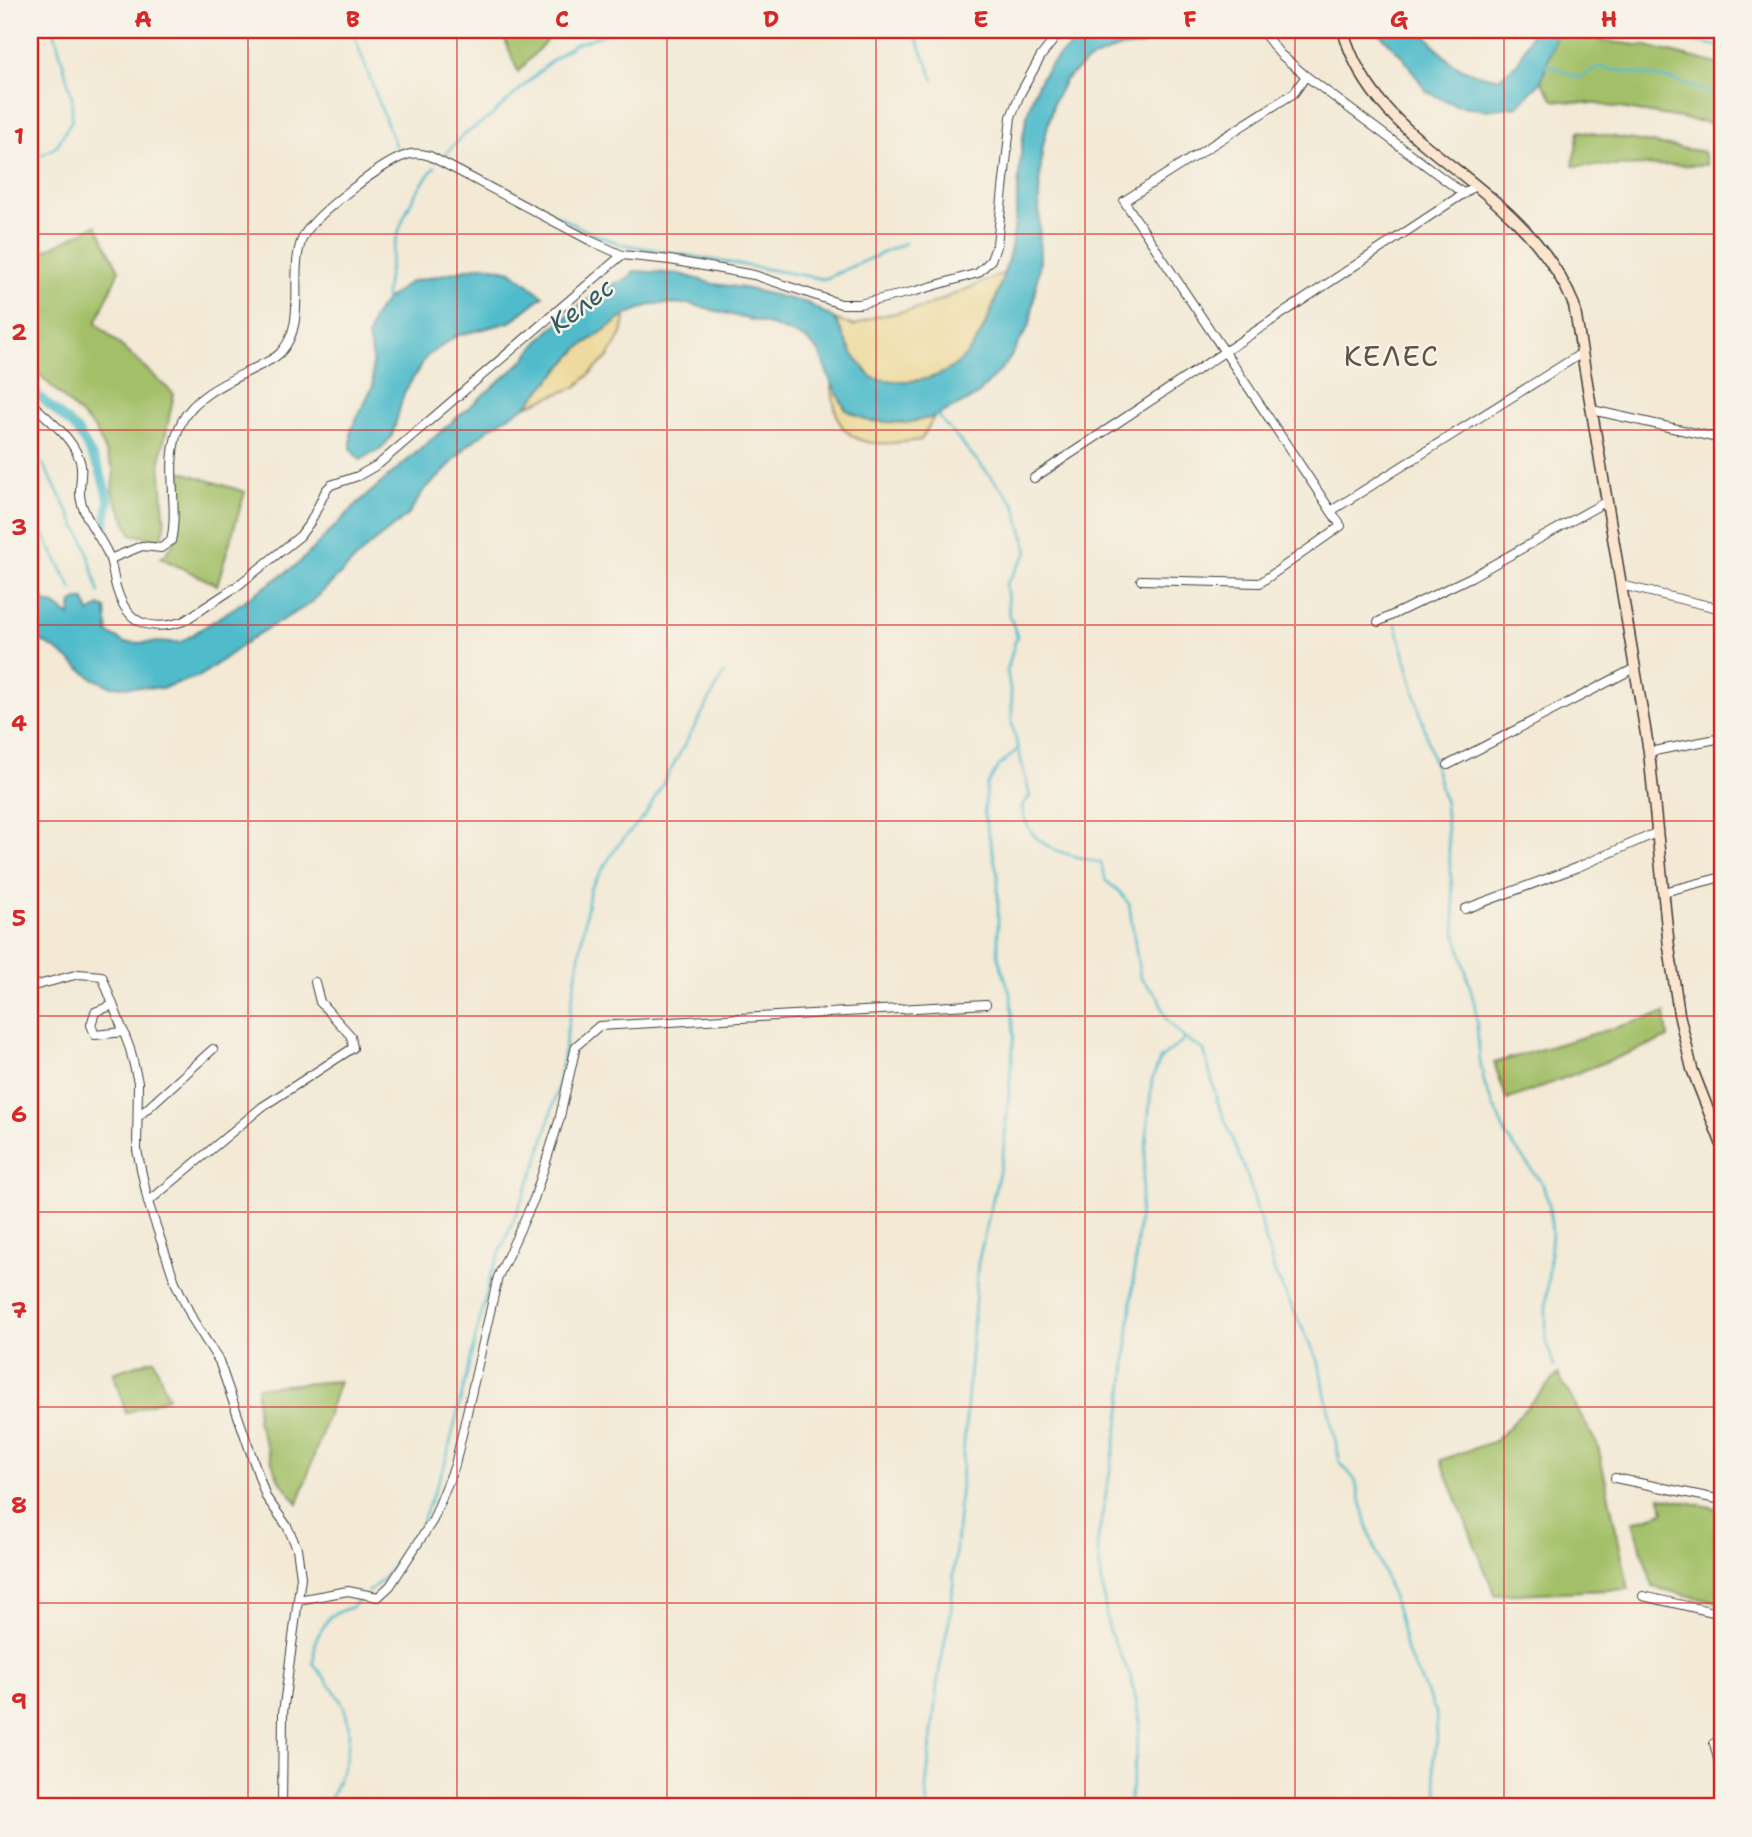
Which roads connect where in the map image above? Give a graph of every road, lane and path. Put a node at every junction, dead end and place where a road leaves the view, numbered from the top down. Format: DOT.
graph roads {
  1 [pos="1065,30"];
  2 [pos="1261,30"];
  3 [pos="1344,35"];
  4 [pos="1306,76"];
  5 [pos="1405,128"];
  6 [pos="1393,141"];
  7 [pos="1475,186"];
  8 [pos="1464,194"];
  9 [pos="622,255"];
  10 [pos="1225,352"];
  11 [pos="1582,353"];
  12 [pos="30,402"];
  13 [pos="1592,410"];
  14 [pos="1722,439"];
  15 [pos="1034,478"];
  16 [pos="1607,501"];
  17 [pos="1331,511"];
  18 [pos="110,559"];
  19 [pos="1141,580"];
  20 [pos="1621,585"];
  21 [pos="1722,610"];
  22 [pos="1378,622"];
  23 [pos="1635,668"];
  24 [pos="1722,738"];
  25 [pos="1649,752"];
  26 [pos="1448,765"];
  27 [pos="1658,832"];
  28 [pos="1722,877"];
  29 [pos="1664,892"];
  30 [pos="1465,909"];
  31 [pos="315,982"];
  32 [pos="30,986"];
  33 [pos="113,1004"];
  34 [pos="986,1004"];
  35 [pos="124,1032"];
  36 [pos="213,1049"];
  37 [pos="138,1118"];
  38 [pos="1722,1145"];
  39 [pos="148,1202"];
  40 [pos="1615,1478"];
  41 [pos="1722,1500"];
  42 [pos="1643,1596"];
  43 [pos="298,1600"];
  44 [pos="1722,1614"];
  45 [pos="1722,1741"];
  46 [pos="1722,1775"];
  47 [pos="282,1807"];
  1 -- 9 [label="street"];
  2 -- 4 [label="street"];
  3 -- 5 [label="main road"];
  4 -- 6 [label="street"];
  4 -- 10 [label="street"];
  5 -- 6 [label="street"];
  5 -- 7 [label="main road"];
  6 -- 8 [label="street"];
  7 -- 8 [label="street"];
  7 -- 11 [label="main road"];
  8 -- 10 [label="street"];
  9 -- 18 [label="street"];
  9 -- 18 [label="street"];
  10 -- 15 [label="street"];
  10 -- 17 [label="street"];
  11 -- 13 [label="main road"];
  11 -- 17 [label="street"];
  12 -- 18 [label="street"];
  13 -- 14 [label="street"];
  13 -- 16 [label="main road"];
  16 -- 20 [label="main road"];
  16 -- 22 [label="street"];
  17 -- 19 [label="street"];
  20 -- 21 [label="street"];
  20 -- 23 [label="main road"];
  23 -- 25 [label="main road"];
  23 -- 26 [label="street"];
  24 -- 25 [label="street"];
  25 -- 27 [label="main road"];
  27 -- 29 [label="main road"];
  27 -- 30 [label="street"];
  28 -- 29 [label="street"];
  29 -- 38 [label="main road"];
  31 -- 39 [label="street"];
  32 -- 33 [label="street"];
  33 -- 35 [label="street"];
  33 -- 35 [label="street"];
  34 -- 43 [label="street"];
  35 -- 37 [label="street"];
  36 -- 37 [label="street"];
  37 -- 39 [label="street"];
  39 -- 43 [label="street"];
  40 -- 41 [label="street"];
  42 -- 44 [label="street"];
  43 -- 47 [label="street"];
  45 -- 46 [label="street"];
}
